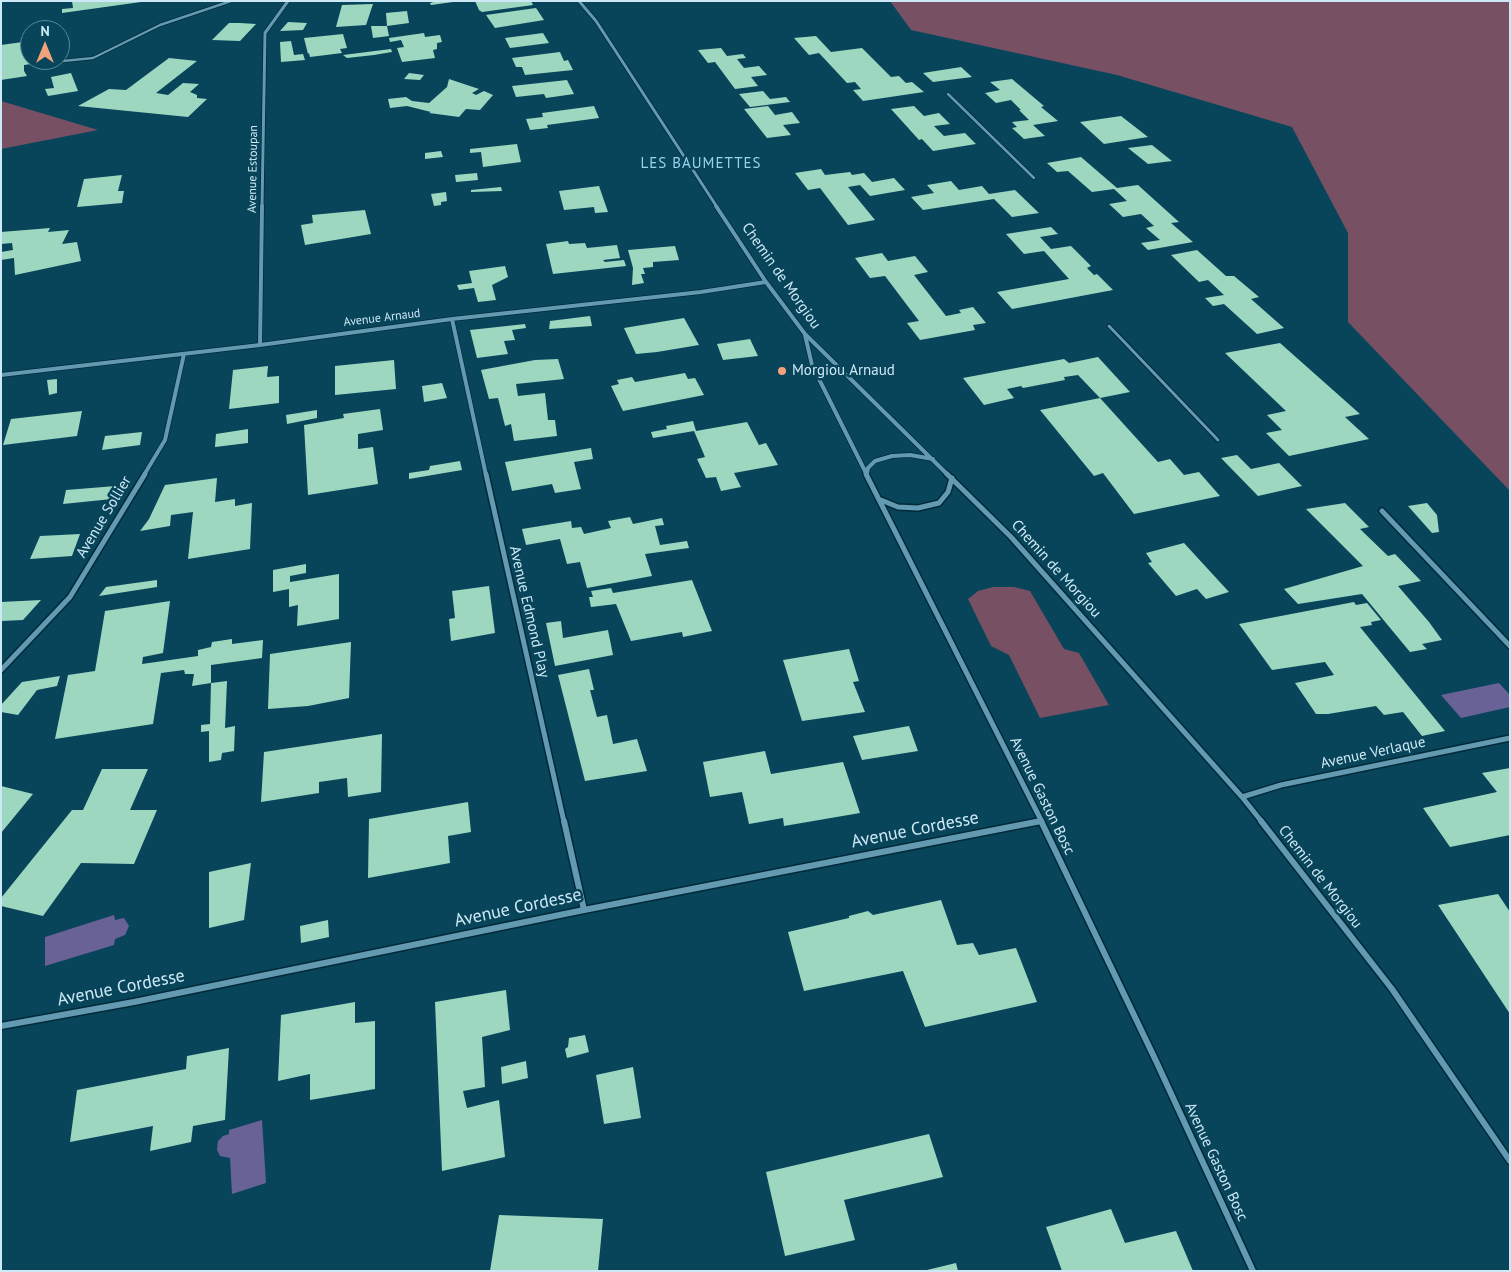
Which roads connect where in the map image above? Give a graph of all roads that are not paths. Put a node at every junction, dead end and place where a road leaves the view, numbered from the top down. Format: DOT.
graph roads {
  1 [pos="231,1"];
  2 [pos="288,1"];
  3 [pos="579,1"];
  4 [pos="70,62"];
  5 [pos="948,94"];
  6 [pos="1034,178"];
  7 [pos="766,282"];
  8 [pos="452,319"];
  9 [pos="1109,326"];
  10 [pos="805,334"];
  11 [pos="260,345"];
  12 [pos="184,354"];
  13 [pos="1,375"];
  14 [pos="1218,440"];
  15 [pos="933,459"];
  16 [pos="867,474"];
  17 [pos="952,478"];
  18 [pos="880,500"];
  19 [pos="1382,511"];
  20 [pos="1510,646"];
  21 [pos="1,670"];
  22 [pos="1510,738"];
  23 [pos="1242,798"];
  24 [pos="1040,821"];
  25 [pos="584,910"];
  26 [pos="1,1026"];
  27 [pos="1510,1161"];
  28 [pos="1253,1271"];
  1 -- 4 [label="lane"];
  2 -- 11 [label="street, Avenue Estoupan"];
  3 -- 7 [label="street, Chemin de Morgiou"];
  5 -- 6 [label="lane"];
  7 -- 8 [label="street, Avenue Arnaud"];
  7 -- 10 [label="street, Chemin de Morgiou"];
  8 -- 11 [label="street, Avenue Arnaud"];
  8 -- 25 [label="street, Avenue Edmond Play"];
  9 -- 14 [label="lane"];
  10 -- 15 [label="street, Chemin de Morgiou"];
  10 -- 16 [label="street, Avenue Gaston Bosc"];
  11 -- 12 [label="street, Avenue Arnaud"];
  12 -- 13 [label="street, Avenue Arnaud"];
  12 -- 21 [label="street, Avenue Sollier"];
  15 -- 16 [label="street"];
  15 -- 17 [label="street, Chemin de Morgiou"];
  16 -- 18 [label="street, Avenue Gaston Bosc"];
  17 -- 18 [label="street"];
  17 -- 23 [label="street, Chemin de Morgiou"];
  18 -- 24 [label="street, Avenue Gaston Bosc"];
  19 -- 20 [label="street"];
  22 -- 23 [label="street, Avenue Verlaque"];
  23 -- 27 [label="street, Chemin de Morgiou"];
  24 -- 25 [label="street, Avenue Cordesse"];
  24 -- 28 [label="street, Avenue Gaston Bosc"];
  25 -- 26 [label="street, Avenue Cordesse"];
}
